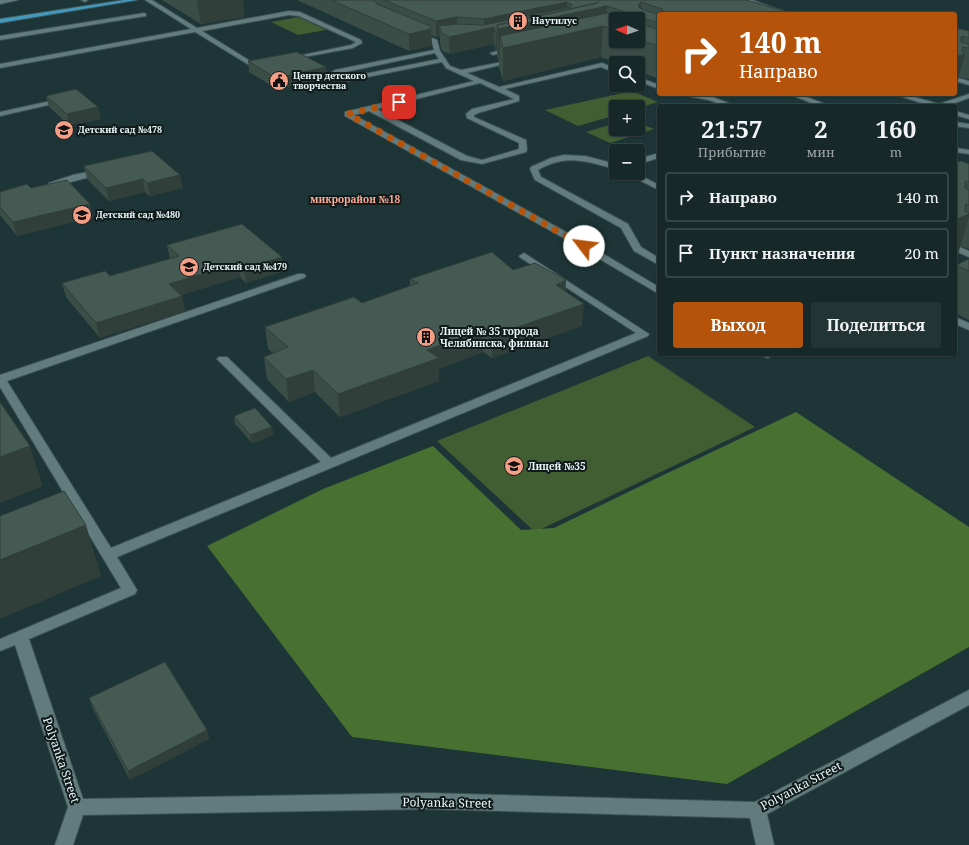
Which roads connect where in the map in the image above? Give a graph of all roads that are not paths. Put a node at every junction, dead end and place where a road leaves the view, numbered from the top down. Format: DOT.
graph roads {
  1 [pos="15,0"];
  2 [pos="85,0"];
  3 [pos="134,0"];
  4 [pos="148,0"];
  5 [pos="748,0"];
  6 [pos="0,2"];
  7 [pos="77,2"];
  8 [pos="776,8"];
  9 [pos="778,12"];
  10 [pos="785,12"];
  11 [pos="144,15"];
  12 [pos="0,21"];
  13 [pos="196,30"];
  14 [pos="408,30"];
  15 [pos="0,38"];
  16 [pos="515,48"];
  17 [pos="437,51"];
  18 [pos="492,53"];
  19 [pos="520,58"];
  20 [pos="443,60"];
  21 [pos="282,61"];
  22 [pos="268,63"];
  23 [pos="0,66"];
  24 [pos="609,68"];
  25 [pos="461,72"];
  26 [pos="957,80"];
  27 [pos="482,81"];
  28 [pos="645,82"];
  29 [pos="969,83"];
  30 [pos="657,86"];
  31 [pos="498,89"];
  32 [pos="700,96"];
  33 [pos="798,96"];
  34 [pos="904,96"];
  35 [pos="969,96"];
  36 [pos="73,98"];
  37 [pos="726,104"];
  38 [pos="820,104"];
  39 [pos="932,104"];
  40 [pos="945,104"];
  41 [pos="371,109"];
  42 [pos="0,114"];
  43 [pos="957,114"];
  44 [pos="969,117"];
  45 [pos="957,124"];
  46 [pos="969,126"];
  47 [pos="957,150"];
  48 [pos="969,152"];
  49 [pos="657,156"];
  50 [pos="645,160"];
  51 [pos="609,164"];
  52 [pos="114,168"];
  53 [pos="643,180"];
  54 [pos="47,187"];
  55 [pos="657,187"];
  56 [pos="957,249"];
  57 [pos="969,254"];
  58 [pos="524,256"];
  59 [pos="657,261"];
  60 [pos="302,276"];
  61 [pos="657,290"];
  62 [pos="957,321"];
  63 [pos="969,327"];
  64 [pos="223,359"];
  65 [pos="1,383"];
  66 [pos="329,463"];
  67 [pos="82,512"];
  68 [pos="67,518"];
  69 [pos="108,555"];
  70 [pos="20,636"];
  71 [pos="0,645"];
  72 [pos="969,697"];
  73 [pos="77,807"];
  74 [pos="757,810"];
  75 [pos="64,845"];
  76 [pos="764,845"];
  1 -- 6 [label="street"];
  2 -- 7 [label="main road"];
  3 -- 12 [label="main road"];
  4 -- 13 [label="street"];
  5 -- 8 [label="street"];
  8 -- 9 [label="street"];
  8 -- 10 [label="street"];
  11 -- 15 [label="street"];
  13 -- 21 [label="street"];
  13 -- 22 [label="street"];
  13 -- 23 [label="street"];
  14 -- 17 [label="street"];
  16 -- 18 [label="street"];
  17 -- 20 [label="street"];
  17 -- 20 [label="street"];
  19 -- 25 [label="street"];
  20 -- 25 [label="street"];
  24 -- 31 [label="street"];
  25 -- 27 [label="street"];
  26 -- 29 [label="street"];
  27 -- 31 [label="street"];
  27 -- 41 [label="street"];
  28 -- 30 [label="street"];
  31 -- 41 [label="street"];
  32 -- 37 [label="street"];
  33 -- 38 [label="street"];
  34 -- 39 [label="street"];
  35 -- 40 [label="street"];
  36 -- 42 [label="street"];
  41 -- 61 [label="street"];
  43 -- 44 [label="street"];
  45 -- 46 [label="street"];
  47 -- 48 [label="street"];
  49 -- 50 [label="street"];
  51 -- 59 [label="street"];
  52 -- 54 [label="street"];
  53 -- 55 [label="street"];
  56 -- 57 [label="street"];
  58 -- 66 [label="street"];
  60 -- 65 [label="street"];
  62 -- 63 [label="street"];
  64 -- 66 [label="street"];
  65 -- 67 [label="street"];
  66 -- 69 [label="street"];
  67 -- 68 [label="street"];
  67 -- 69 [label="street"];
  69 -- 70 [label="street"];
  70 -- 71 [label="street"];
  70 -- 73 [label="street, Polyanka Street"];
  72 -- 74 [label="street, Polyanka Street"];
  73 -- 74 [label="street, Polyanka Street"];
  73 -- 75 [label="street"];
  74 -- 76 [label="street"];
}
